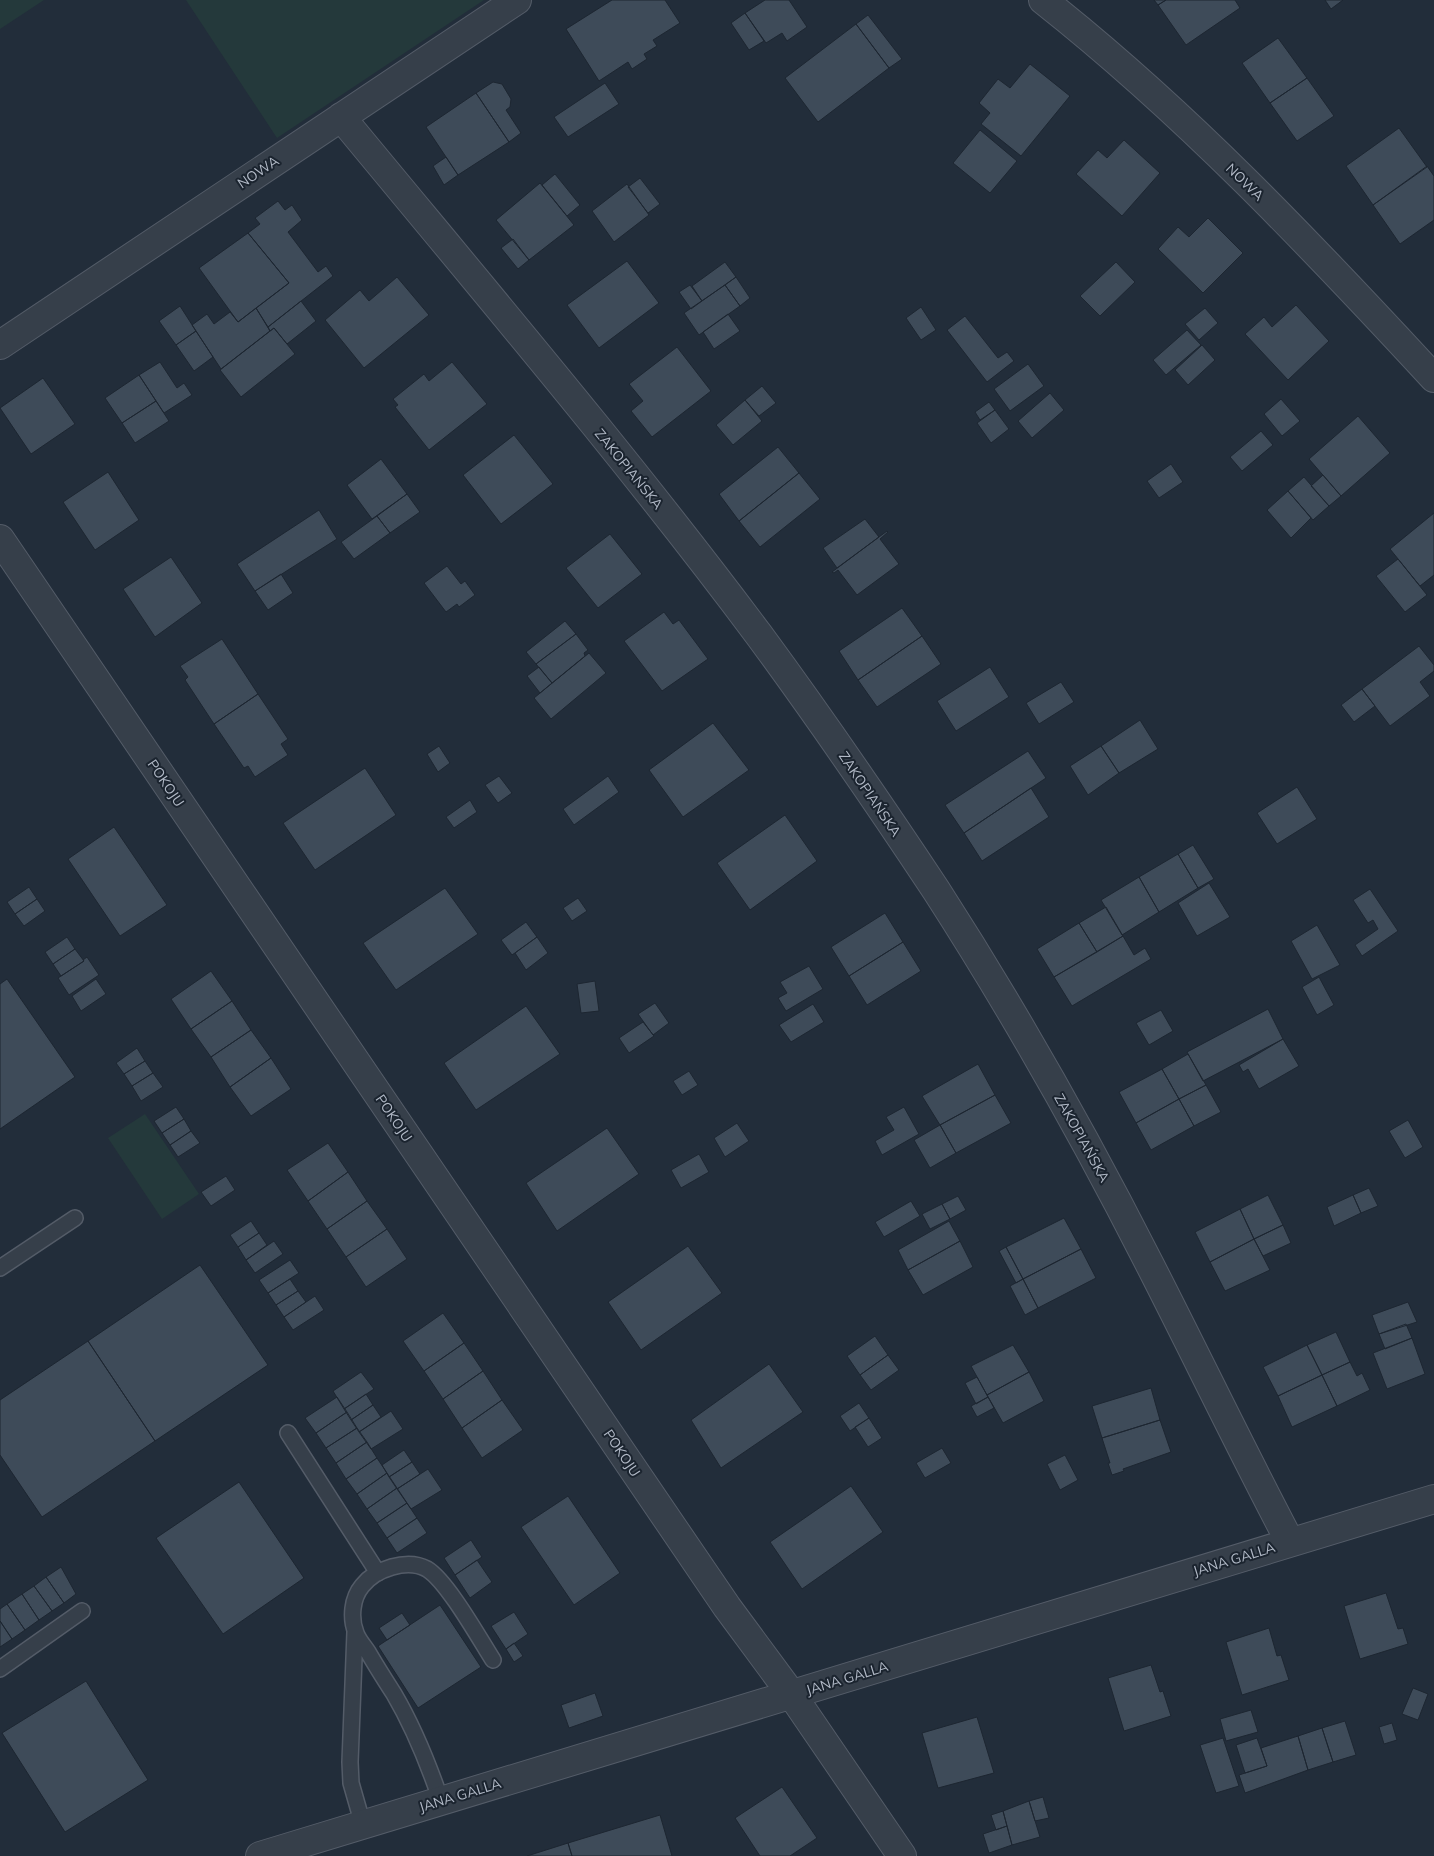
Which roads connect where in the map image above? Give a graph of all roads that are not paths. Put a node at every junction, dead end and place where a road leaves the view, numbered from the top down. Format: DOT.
graph roads {
  1 [pos="517,0"];
  2 [pos="1043,0"];
  3 [pos="341,117"];
  4 [pos="0,344"];
  5 [pos="1434,378"];
  6 [pos="0,539"];
  7 [pos="9,571"];
  8 [pos="75,1218"];
  9 [pos="0,1268"];
  10 [pos="288,1433"];
  11 [pos="1434,1499"];
  12 [pos="1290,1542"];
  13 [pos="378,1574"];
  14 [pos="82,1611"];
  15 [pos="356,1632"];
  16 [pos="493,1660"];
  17 [pos="0,1669"];
  18 [pos="792,1695"];
  19 [pos="441,1801"];
  20 [pos="363,1825"];
  21 [pos="260,1856"];
  22 [pos="902,1856"];
  1 -- 3 [label="street, NOWA"];
  2 -- 5 [label="street, NOWA"];
  3 -- 4 [label="street, NOWA"];
  3 -- 12 [label="street, ZAKOPIAŃSKA"];
  6 -- 7 [label="street, POKOJU"];
  7 -- 18 [label="street, POKOJU"];
  8 -- 9 [label="lane"];
  10 -- 13 [label="lane"];
  11 -- 12 [label="street, JANA GALLA"];
  12 -- 18 [label="street, JANA GALLA"];
  13 -- 15 [label="lane"];
  13 -- 16 [label="lane"];
  14 -- 17 [label="lane"];
  15 -- 19 [label="lane"];
  15 -- 20 [label="lane"];
  18 -- 19 [label="street, JANA GALLA"];
  18 -- 22 [label="street, POKOJU"];
  19 -- 20 [label="street, JANA GALLA"];
  20 -- 21 [label="street, JANA GALLA"];
}
